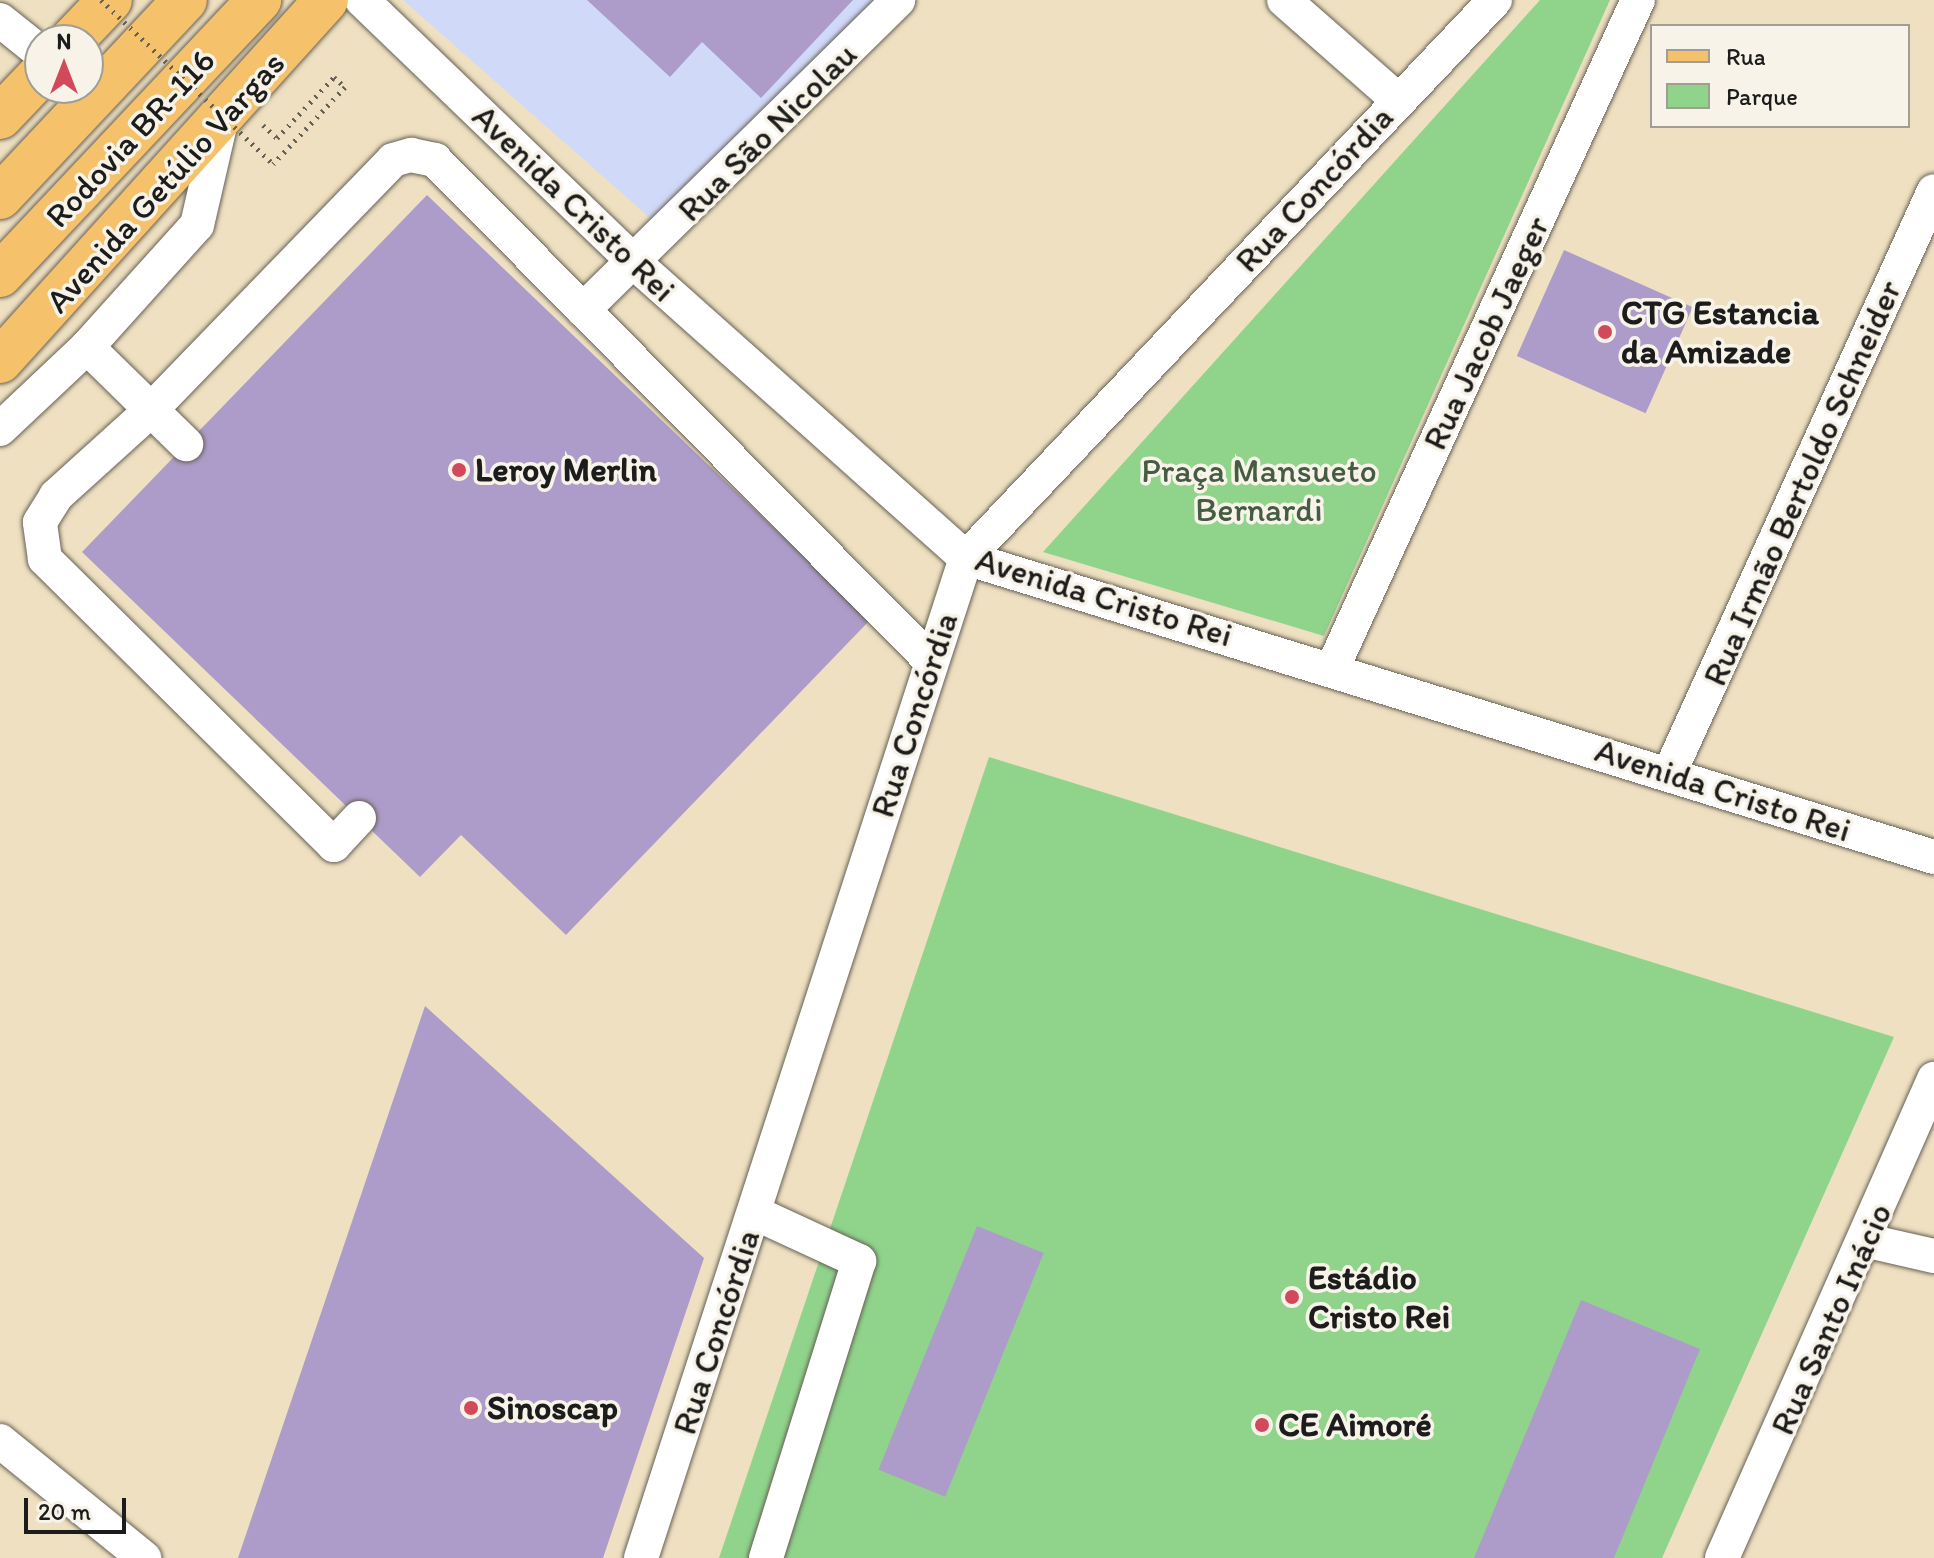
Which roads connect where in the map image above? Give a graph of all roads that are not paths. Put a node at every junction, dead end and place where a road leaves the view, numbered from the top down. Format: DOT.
graph roads {
  1 [pos="110,0"];
  2 [pos="185,0"];
  3 [pos="259,0"];
  4 [pos="326,0"];
  5 [pos="362,0"];
  6 [pos="898,0"];
  7 [pos="1284,0"];
  8 [pos="1495,0"];
  9 [pos="1628,4"];
  10 [pos="0,20"];
  11 [pos="87,24"];
  12 [pos="24,39"];
  13 [pos="24,92"];
  14 [pos="1398,100"];
  15 [pos="229,115"];
  16 [pos="0,117"];
  17 [pos="1934,191"];
  18 [pos="0,197"];
  19 [pos="636,264"];
  20 [pos="0,275"];
  21 [pos="583,310"];
  22 [pos="87,347"];
  23 [pos="0,361"];
  24 [pos="148,413"];
  25 [pos="0,429"];
  26 [pos="186,444"];
  27 [pos="966,558"];
  28 [pos="930,660"];
  29 [pos="1333,667"];
  30 [pos="1669,774"];
  31 [pos="359,818"];
  32 [pos="1934,857"];
  33 [pos="1934,1079"];
  34 [pos="755,1213"];
  35 [pos="1868,1241"];
  36 [pos="1934,1256"];
  37 [pos="0,1441"];
  38 [pos="144,1558"];
  39 [pos="641,1558"];
  40 [pos="766,1558"];
  41 [pos="1722,1558"];
  1 -- 11 [label="main road"];
  2 -- 18 [label="main road, Rodovia BR-116"];
  3 -- 20 [label="main road, Rodovia BR-116"];
  4 -- 15 [label="main road, Avenida Getúlio Vargas"];
  5 -- 19 [label="street, Avenida Cristo Rei"];
  6 -- 19 [label="street, Rua São Nicolau"];
  7 -- 14 [label="street"];
  8 -- 14 [label="street, Rua Concórdia"];
  9 -- 29 [label="street, Rua Jacob Jaeger"];
  10 -- 12 [label="street"];
  13 -- 16 [label="main road"];
  14 -- 27 [label="street, Rua Concórdia"];
  15 -- 22 [label="street"];
  15 -- 23 [label="main road, Avenida Getúlio Vargas"];
  17 -- 30 [label="street, Rua Irmão Bertoldo Schneider"];
  19 -- 21 [label="street, Rua São Nicolau"];
  19 -- 27 [label="street, Avenida Cristo Rei"];
  21 -- 24 [label="street"];
  21 -- 28 [label="street"];
  22 -- 24 [label="street"];
  22 -- 25 [label="street"];
  24 -- 26 [label="street"];
  24 -- 31 [label="street"];
  27 -- 28 [label="street, Rua Concórdia"];
  27 -- 29 [label="street, Avenida Cristo Rei"];
  28 -- 34 [label="street, Rua Concórdia"];
  29 -- 30 [label="street, Avenida Cristo Rei"];
  30 -- 32 [label="street, Avenida Cristo Rei"];
  33 -- 35 [label="street, Rua Santo Inácio"];
  34 -- 39 [label="street, Rua Concórdia"];
  34 -- 40 [label="street"];
  35 -- 36 [label="street"];
  35 -- 41 [label="street, Rua Santo Inácio"];
  37 -- 38 [label="street"];
}
